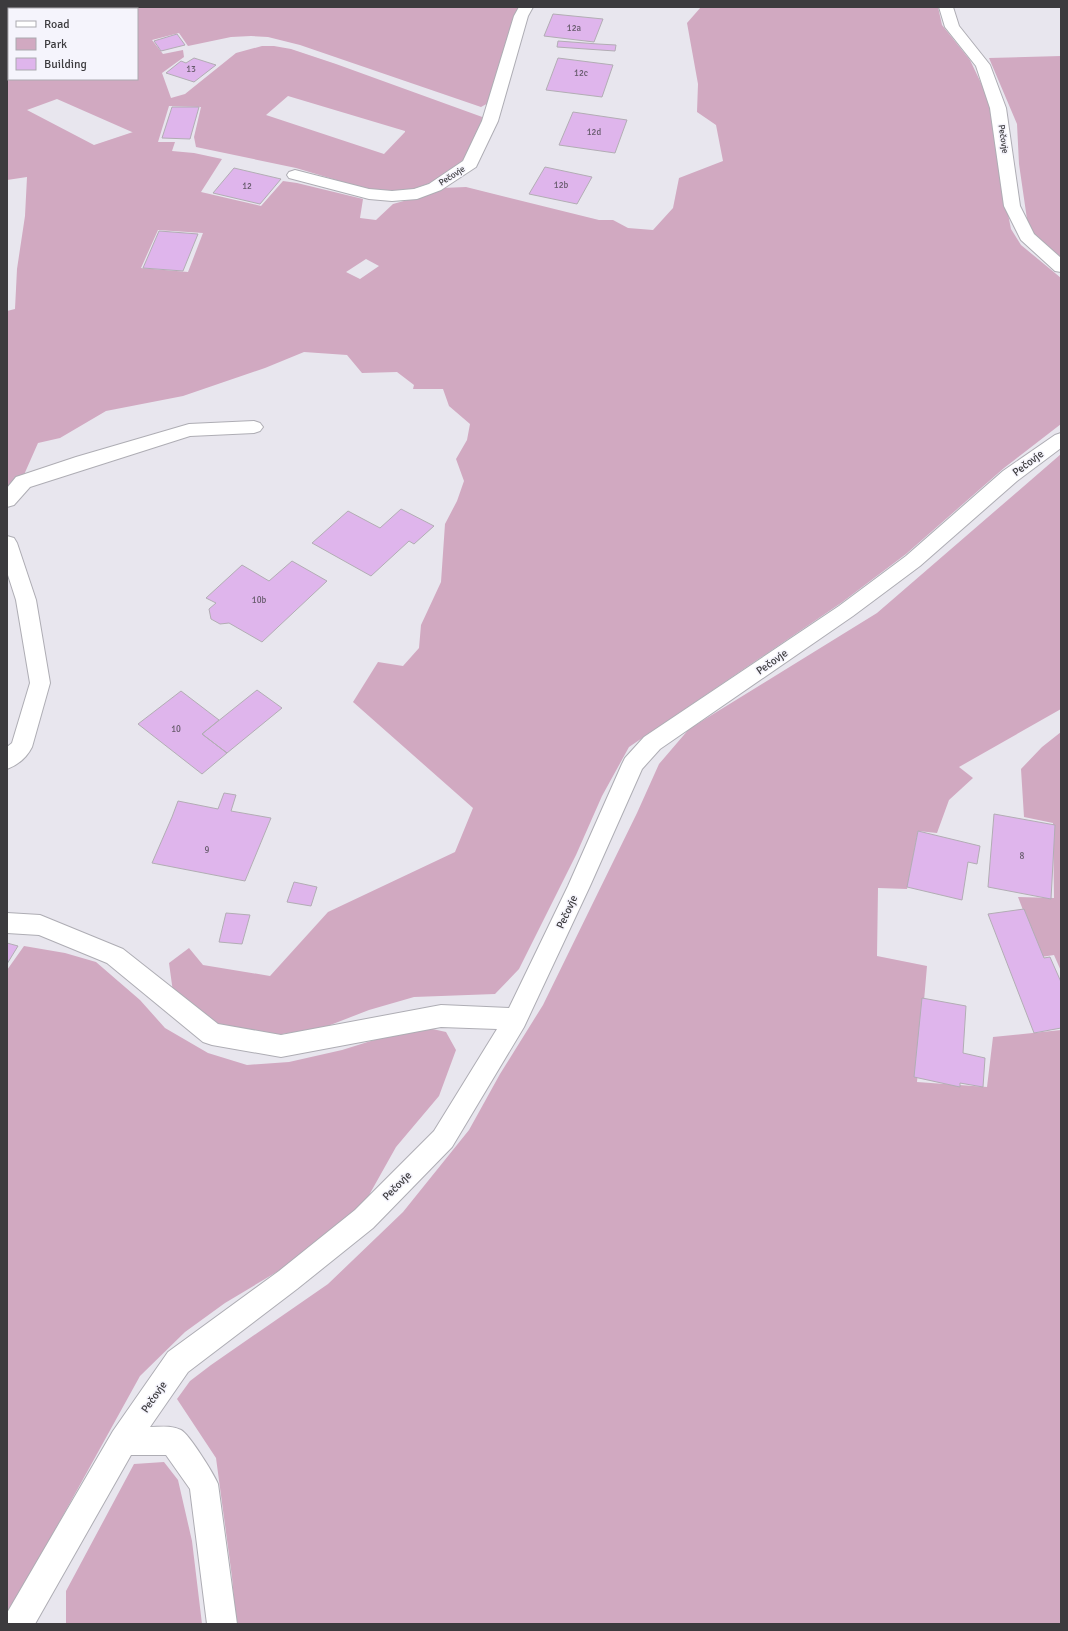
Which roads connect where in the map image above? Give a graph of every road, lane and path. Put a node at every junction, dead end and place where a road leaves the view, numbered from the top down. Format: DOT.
graph roads {
  1 [pos="526,7"];
  2 [pos="946,7"];
  3 [pos="295,175"];
  4 [pos="1061,267"];
  5 [pos="254,427"];
  6 [pos="1061,439"];
  7 [pos="7,500"];
  8 [pos="7,543"];
  9 [pos="7,760"];
  10 [pos="7,923"];
  11 [pos="516,1019"];
  12 [pos="123,1441"];
  13 [pos="18,1624"];
  14 [pos="222,1624"];
  1 -- 3 [label="street, Pečovje"];
  2 -- 4 [label="street, Pečovje"];
  5 -- 7 [label="street"];
  6 -- 11 [label="street, Pečovje"];
  8 -- 9 [label="street"];
  10 -- 11 [label="street"];
  11 -- 12 [label="street, Pečovje"];
  12 -- 13 [label="street, Pečovje"];
  12 -- 14 [label="street"];
}
